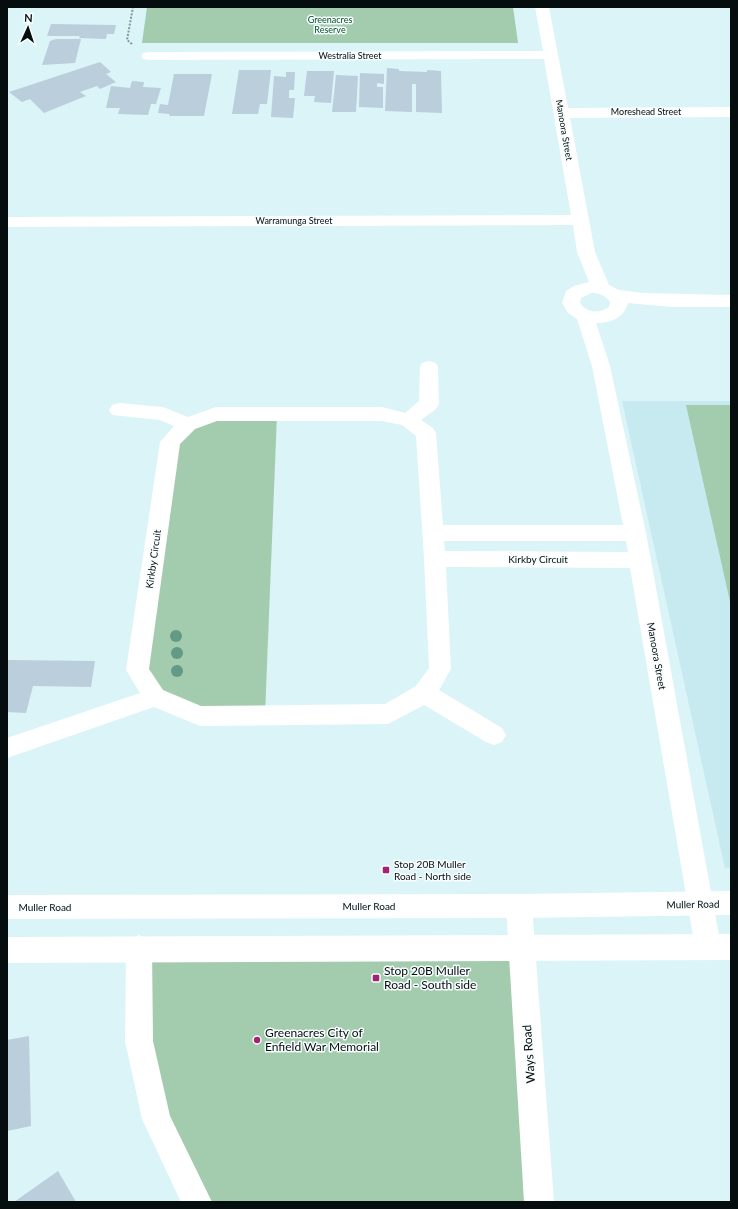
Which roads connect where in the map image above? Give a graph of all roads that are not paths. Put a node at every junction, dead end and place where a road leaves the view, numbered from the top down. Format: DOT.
graph roads {
  1 [pos="542,7"];
  2 [pos="551,55"];
  3 [pos="148,56"];
  4 [pos="731,112"];
  5 [pos="561,113"];
  6 [pos="580,220"];
  7 [pos="7,222"];
  8 [pos="586,252"];
  9 [pos="580,290"];
  10 [pos="731,302"];
  11 [pos="608,303"];
  12 [pos="585,316"];
  13 [pos="601,366"];
  14 [pos="430,367"];
  15 [pos="119,410"];
  16 [pos="408,420"];
  17 [pos="188,424"];
  18 [pos="432,532"];
  19 [pos="635,533"];
  20 [pos="435,559"];
  21 [pos="640,560"];
  22 [pos="424,693"];
  23 [pos="155,697"];
  24 [pos="494,735"];
  25 [pos="7,748"];
  26 [pos="731,903"];
  27 [pos="701,904"];
  28 [pos="519,906"];
  29 [pos="7,907"];
  30 [pos="720,947"];
  31 [pos="139,948"];
  32 [pos="523,949"];
  33 [pos="7,950"];
  34 [pos="197,1202"];
  35 [pos="539,1202"];
  1 -- 2 [label="street, Manoora Street"];
  2 -- 3 [label="street, Westralia Street"];
  2 -- 5 [label="street, Manoora Street"];
  4 -- 5 [label="street, Moreshead Street"];
  5 -- 6 [label="street, Manoora Street"];
  6 -- 7 [label="street, Warramunga Street"];
  6 -- 8 [label="street, Manoora Street"];
  8 -- 9 [label="street, Manoora Street"];
  8 -- 11 [label="street, Manoora Street"];
  9 -- 11 [label="street"];
  9 -- 12 [label="street, Manoora Street"];
  10 -- 11 [label="street"];
  11 -- 12 [label="street"];
  11 -- 13 [label="street, Manoora Street"];
  12 -- 13 [label="street, Manoora Street"];
  13 -- 19 [label="street, Manoora Street"];
  14 -- 16 [label="street"];
  15 -- 17 [label="street"];
  16 -- 17 [label="street, Kirkby Circuit"];
  16 -- 18 [label="street, Kirkby Circuit"];
  17 -- 23 [label="street, Kirkby Circuit"];
  18 -- 19 [label="street"];
  18 -- 20 [label="street, Kirkby Circuit"];
  19 -- 21 [label="street, Manoora Street"];
  20 -- 21 [label="street, Kirkby Circuit"];
  20 -- 22 [label="street, Kirkby Circuit"];
  21 -- 27 [label="street, Manoora Street"];
  22 -- 23 [label="street, Kirkby Circuit"];
  22 -- 24 [label="street"];
  23 -- 25 [label="street"];
  26 -- 27 [label="street, Muller Road"];
  27 -- 28 [label="street, Muller Road"];
  27 -- 30 [label="street, Manoora Street"];
  28 -- 29 [label="street, Muller Road"];
  28 -- 32 [label="street, Ways Road"];
  30 -- 32 [label="street"];
  31 -- 32 [label="street"];
  31 -- 33 [label="street"];
  31 -- 34 [label="street"];
  32 -- 35 [label="street, Ways Road"];
}
